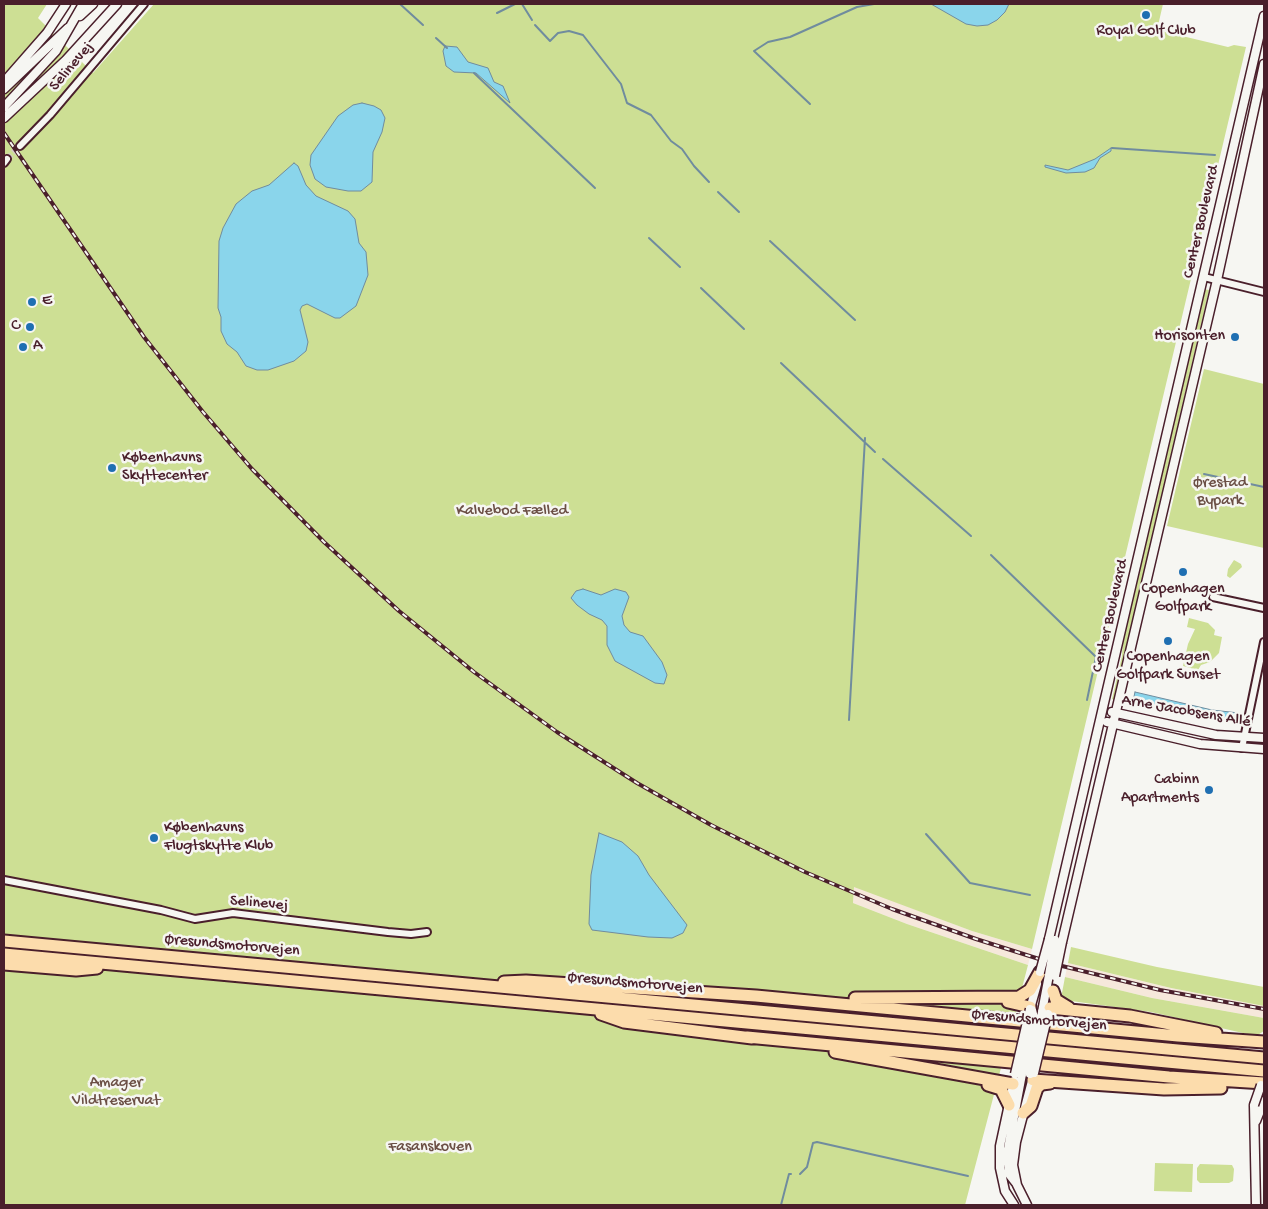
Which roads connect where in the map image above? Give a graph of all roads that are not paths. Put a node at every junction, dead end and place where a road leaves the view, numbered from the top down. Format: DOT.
graph roads {
  1 [pos="66,4"];
  2 [pos="83,4"];
  3 [pos="93,4"];
  4 [pos="117,4"];
  5 [pos="144,4"];
  6 [pos="1264,16"];
  7 [pos="75,20"];
  8 [pos="1262,32"];
  9 [pos="1264,64"];
  10 [pos="4,83"];
  11 [pos="4,89"];
  12 [pos="4,107"];
  13 [pos="4,118"];
  14 [pos="20,146"];
  15 [pos="1204,277"];
  16 [pos="1217,280"];
  17 [pos="1264,292"];
  18 [pos="1213,597"];
  19 [pos="1264,608"];
  20 [pos="1264,642"];
  21 [pos="1103,710"];
  22 [pos="1115,713"];
  23 [pos="1100,721"];
  24 [pos="1112,723"];
  25 [pos="1244,738"];
  26 [pos="1264,738"];
  27 [pos="1242,748"];
  28 [pos="1264,749"];
  29 [pos="4,880"];
  30 [pos="427,932"];
  31 [pos="1055,940"];
  32 [pos="4,941"];
  33 [pos="4,954"];
  34 [pos="4,964"];
  35 [pos="137,966"];
  36 [pos="1048,974"];
  37 [pos="471,985"];
  38 [pos="1053,991"];
  39 [pos="756,996"];
  40 [pos="984,999"];
  41 [pos="585,1008"];
  42 [pos="1031,1009"];
  43 [pos="1073,1010"];
  44 [pos="1046,1011"];
  45 [pos="746,1037"];
  46 [pos="1264,1042"];
  47 [pos="1264,1058"];
  48 [pos="906,1065"];
  49 [pos="1264,1071"];
  50 [pos="1024,1077"];
  51 [pos="1068,1082"];
  52 [pos="1263,1085"];
  53 [pos="1264,1103"];
  54 [pos="1009,1105"];
  55 [pos="1024,1113"];
  56 [pos="1254,1141"];
  57 [pos="1017,1185"];
  58 [pos="1259,1202"];
  59 [pos="1014,1205"];
  60 [pos="1027,1205"];
  1 -- 10 [label="street"];
  2 -- 7 [label="street"];
  3 -- 7 [label="street"];
  4 -- 13 [label="street"];
  5 -- 14 [label="street, Selinevej"];
  6 -- 8 [label="street, Center Boulevard"];
  7 -- 11 [label="street"];
  7 -- 12 [label="street"];
  8 -- 15 [label="street, Center Boulevard"];
  9 -- 16 [label="street, Center Boulevard"];
  15 -- 16 [label="street"];
  15 -- 21 [label="street, Center Boulevard"];
  16 -- 17 [label="street"];
  16 -- 22 [label="street, Center Boulevard"];
  18 -- 19 [label="street"];
  20 -- 25 [label="street"];
  21 -- 22 [label="street, Arne Jacobsens Allé"];
  21 -- 23 [label="street, Center Boulevard"];
  22 -- 24 [label="street, Center Boulevard"];
  22 -- 25 [label="street, Arne Jacobsens Allé"];
  23 -- 24 [label="street, Arne Jacobsens Allé"];
  23 -- 31 [label="street, Center Boulevard"];
  24 -- 27 [label="street, Arne Jacobsens Allé"];
  24 -- 31 [label="street, Center Boulevard"];
  25 -- 26 [label="street, Arne Jacobsens Allé"];
  25 -- 27 [label="street"];
  27 -- 28 [label="street, Arne Jacobsens Allé"];
  29 -- 30 [label="street, Selinevej"];
  31 -- 36 [label="street, Center Boulevard, bridge"];
  31 -- 36 [label="street, Center Boulevard, bridge"];
  32 -- 37 [label="highway, Øresundsmotorvejen"];
  33 -- 35 [label="highway, Øresundsmotorvejen"];
  34 -- 35 [label="highway"];
  35 -- 41 [label="highway, Øresundsmotorvejen"];
  36 -- 38 [label="street, Center Boulevard"];
  36 -- 40 [label="highway"];
  36 -- 42 [label="street, Center Boulevard"];
  36 -- 44 [label="street"];
  37 -- 39 [label="highway"];
  37 -- 47 [label="highway, Øresundsmotorvejen"];
  38 -- 43 [label="highway"];
  38 -- 44 [label="street, Center Boulevard"];
  39 -- 40 [label="highway"];
  39 -- 46 [label="highway"];
  40 -- 42 [label="highway"];
  41 -- 45 [label="highway"];
  41 -- 49 [label="highway, Øresundsmotorvejen"];
  42 -- 44 [label="street"];
  42 -- 50 [label="street, Center Boulevard, bridge"];
  43 -- 44 [label="highway"];
  43 -- 46 [label="highway"];
  44 -- 50 [label="street, Center Boulevard, bridge"];
  45 -- 48 [label="highway"];
  45 -- 52 [label="highway"];
  48 -- 50 [label="highway"];
  48 -- 54 [label="highway"];
  49 -- 52 [label="street"];
  50 -- 51 [label="highway"];
  50 -- 54 [label="street, Center Boulevard"];
  50 -- 55 [label="street, Center Boulevard"];
  50 -- 57 [label="street"];
  51 -- 52 [label="highway"];
  51 -- 55 [label="highway"];
  52 -- 56 [label="street, bridge"];
  53 -- 56 [label="street"];
  54 -- 59 [label="street, Center Boulevard"];
  55 -- 57 [label="street, Center Boulevard"];
  56 -- 58 [label="street"];
  57 -- 60 [label="street, Center Boulevard"];
}
